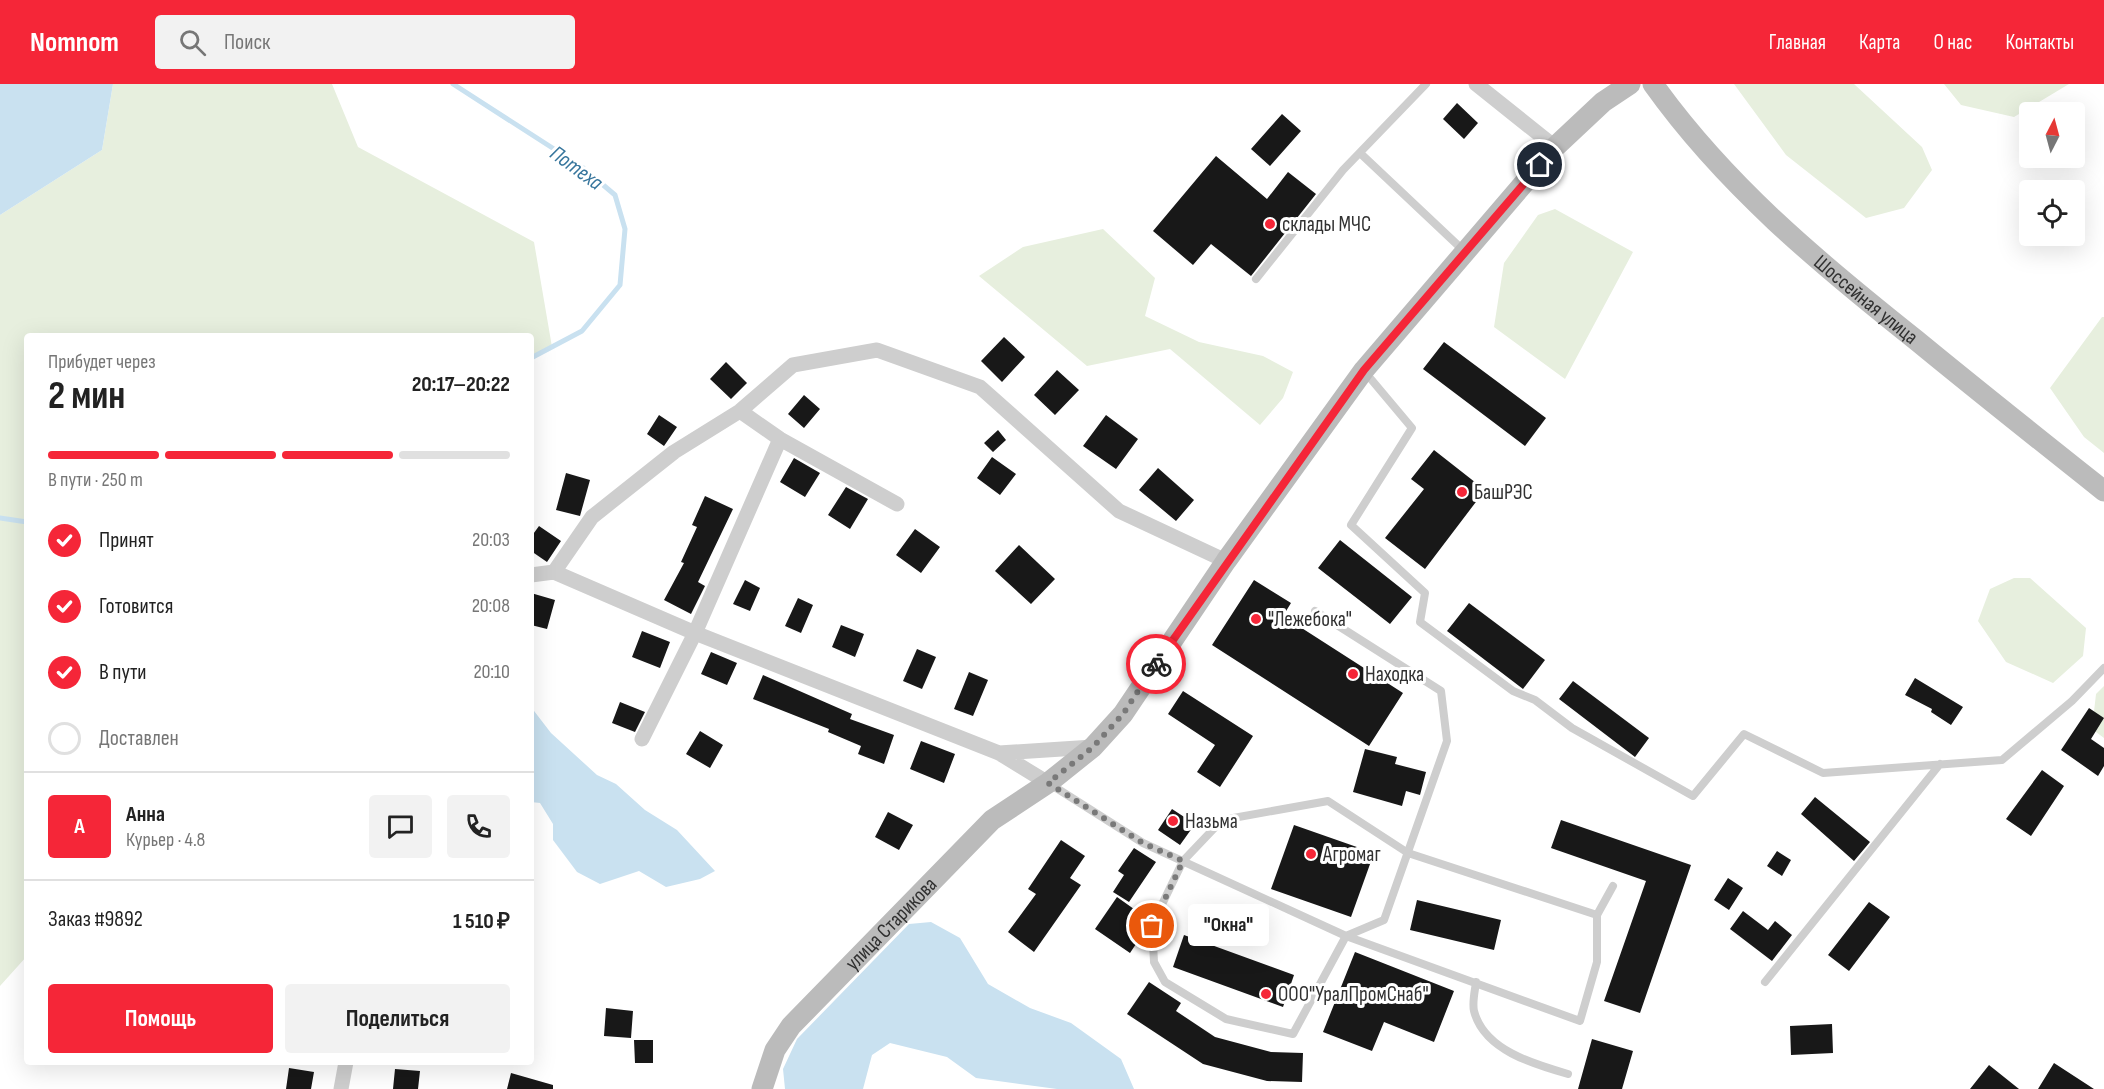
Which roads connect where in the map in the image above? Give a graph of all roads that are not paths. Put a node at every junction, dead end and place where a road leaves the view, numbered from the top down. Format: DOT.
graph roads {
  1 [pos="1426,84"];
  2 [pos="1476,84"];
  3 [pos="1630,84"];
  4 [pos="1653,84"];
  5 [pos="1555,147"];
  6 [pos="1360,153"];
  7 [pos="1465,252"];
  8 [pos="1256,279"];
  9 [pos="1364,370"];
  10 [pos="740,411"];
  11 [pos="780,439"];
  12 [pos="2104,491"];
  13 [pos="897,504"];
  14 [pos="1226,561"];
  15 [pos="554,572"];
  16 [pos="534,574"];
  17 [pos="1315,612"];
  18 [pos="695,633"];
  19 [pos="2104,668"];
  20 [pos="642,739"];
  21 [pos="1093,747"];
  22 [pos="999,753"];
  23 [pos="1940,764"];
  24 [pos="1048,783"];
  25 [pos="1408,853"];
  26 [pos="1183,861"];
  27 [pos="1613,886"];
  28 [pos="1597,915"];
  29 [pos="1346,936"];
  30 [pos="1476,982"];
  31 [pos="1765,982"];
  32 [pos="345,1065"];
  33 [pos="1568,1074"];
  34 [pos="341,1089"];
  35 [pos="762,1089"];
  1 -- 6 [label="lane"];
  2 -- 5 [label="street"];
  3 -- 5 [label="street, улица Старикова"];
  4 -- 12 [label="street, Шоссейная улица"];
  5 -- 7 [label="street, улица Старикова"];
  6 -- 7 [label="lane"];
  6 -- 8 [label="lane"];
  7 -- 9 [label="street, улица Старикова"];
  9 -- 14 [label="street, улица Старикова"];
  9 -- 23 [label="lane"];
  10 -- 11 [label="street"];
  10 -- 14 [label="street"];
  10 -- 15 [label="street"];
  11 -- 13 [label="street"];
  11 -- 18 [label="street"];
  14 -- 21 [label="street, улица Старикова"];
  15 -- 16 [label="street"];
  15 -- 18 [label="street"];
  17 -- 25 [label="lane"];
  18 -- 20 [label="street"];
  18 -- 22 [label="street"];
  19 -- 23 [label="lane"];
  21 -- 22 [label="street"];
  21 -- 24 [label="street, улица Старикова"];
  22 -- 24 [label="street"];
  23 -- 31 [label="lane"];
  24 -- 26 [label="lane"];
  24 -- 35 [label="street, улица Старикова"];
  25 -- 26 [label="lane"];
  25 -- 28 [label="lane"];
  25 -- 29 [label="lane"];
  26 -- 29 [label="lane"];
  26 -- 29 [label="lane"];
  27 -- 28 [label="lane"];
  28 -- 30 [label="lane"];
  29 -- 30 [label="lane"];
  30 -- 33 [label="lane"];
  32 -- 34 [label="street"];
}
